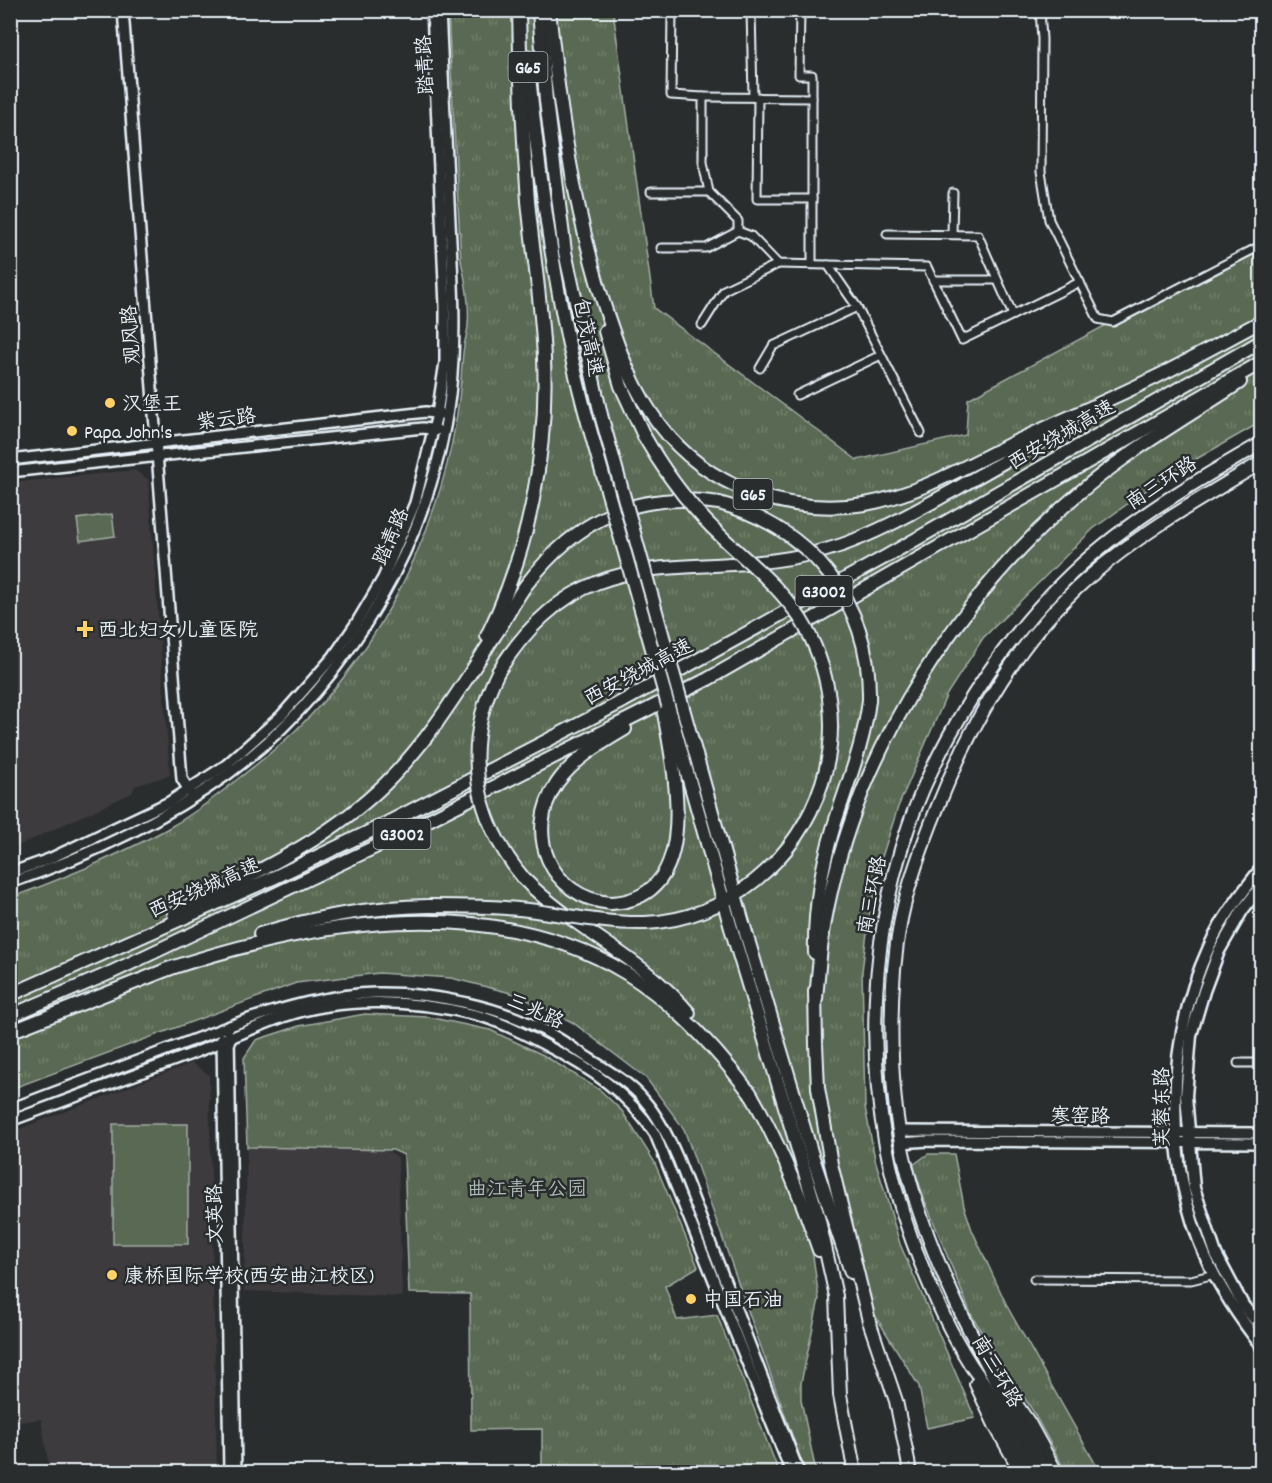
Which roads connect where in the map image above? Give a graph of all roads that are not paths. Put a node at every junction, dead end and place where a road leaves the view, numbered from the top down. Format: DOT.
graph roads {
  1 [pos="123,10"];
  2 [pos="432,10"];
  3 [pos="440,10"];
  4 [pos="521,10"];
  5 [pos="539,10"];
  6 [pos="549,10"];
  7 [pos="675,10"];
  8 [pos="751,10"];
  9 [pos="800,10"];
  10 [pos="1040,10"];
  11 [pos="703,97"];
  12 [pos="756,97"];
  13 [pos="812,98"];
  14 [pos="651,192"];
  15 [pos="709,192"];
  16 [pos="952,193"];
  17 [pos="812,199"];
  18 [pos="738,231"];
  19 [pos="887,234"];
  20 [pos="952,234"];
  21 [pos="1262,245"];
  22 [pos="661,248"];
  23 [pos="778,264"];
  24 [pos="812,264"];
  25 [pos="828,265"];
  26 [pos="592,269"];
  27 [pos="933,280"];
  28 [pos="997,280"];
  29 [pos="1080,282"];
  30 [pos="857,307"];
  31 [pos="1012,315"];
  32 [pos="1262,321"];
  33 [pos="702,325"];
  34 [pos="1262,341"];
  35 [pos="881,355"];
  36 [pos="1262,362"];
  37 [pos="760,368"];
  38 [pos="1262,368"];
  39 [pos="1153,379"];
  40 [pos="797,396"];
  41 [pos="442,414"];
  42 [pos="438,431"];
  43 [pos="921,433"];
  44 [pos="1262,443"];
  45 [pos="156,445"];
  46 [pos="157,457"];
  47 [pos="10,460"];
  48 [pos="1262,462"];
  49 [pos="10,472"];
  50 [pos="656,664"];
  51 [pos="464,681"];
  52 [pos="690,688"];
  53 [pos="191,793"];
  54 [pos="1262,867"];
  55 [pos="10,873"];
  56 [pos="10,883"];
  57 [pos="1262,885"];
  58 [pos="737,926"];
  59 [pos="165,970"];
  60 [pos="53,976"];
  61 [pos="10,995"];
  62 [pos="816,999"];
  63 [pos="10,1016"];
  64 [pos="226,1028"];
  65 [pos="10,1032"];
  66 [pos="226,1040"];
  67 [pos="1238,1063"];
  68 [pos="1262,1063"];
  69 [pos="752,1096"];
  70 [pos="10,1109"];
  71 [pos="10,1121"];
  72 [pos="1262,1133"];
  73 [pos="900,1137"];
  74 [pos="1177,1138"];
  75 [pos="1190,1138"];
  76 [pos="1262,1143"];
  77 [pos="1215,1274"];
  78 [pos="1034,1279"];
  79 [pos="836,1296"];
  80 [pos="869,1321"];
  81 [pos="1262,1329"];
  82 [pos="1262,1347"];
  83 [pos="984,1356"];
  84 [pos="968,1361"];
  85 [pos="1019,1435"];
  86 [pos="229,1473"];
  87 [pos="236,1473"];
  88 [pos="791,1473"];
  89 [pos="799,1473"];
  90 [pos="855,1473"];
  91 [pos="910,1473"];
  92 [pos="1021,1473"];
  93 [pos="1034,1473"];
  94 [pos="1046,1473"];
  95 [pos="1056,1473"];
  1 -- 45 [label="street, 观风路"];
  2 -- 41 [label="street, 踏青路"];
  3 -- 41 [label="street, 踏青路"];
  4 -- 50 [label="highway, 包茂高速 / G65, bridge"];
  4 -- 51 [label="highway"];
  5 -- 58 [label="highway, G65, bridge"];
  6 -- 26 [label="highway, G65"];
  7 -- 11 [label="street"];
  8 -- 12 [label="street"];
  9 -- 13 [label="street"];
  10 -- 29 [label="street"];
  11 -- 12 [label="street"];
  11 -- 15 [label="street"];
  12 -- 13 [label="street"];
  12 -- 17 [label="street"];
  13 -- 17 [label="street"];
  14 -- 15 [label="street"];
  15 -- 18 [label="street"];
  16 -- 20 [label="street"];
  17 -- 24 [label="street"];
  18 -- 22 [label="street"];
  18 -- 23 [label="street"];
  19 -- 20 [label="street"];
  20 -- 28 [label="street"];
  21 -- 29 [label="street"];
  23 -- 24 [label="street"];
  23 -- 33 [label="street"];
  24 -- 25 [label="street"];
  25 -- 27 [label="street"];
  25 -- 30 [label="street"];
  26 -- 39 [label="highway, G65"];
  26 -- 59 [label="highway, bridge"];
  27 -- 28 [label="street"];
  27 -- 31 [label="street"];
  28 -- 31 [label="street"];
  29 -- 31 [label="street"];
  30 -- 35 [label="street"];
  30 -- 37 [label="street"];
  32 -- 39 [label="highway, G65"];
  34 -- 60 [label="highway, 西安绕城高速 / G3002"];
  35 -- 40 [label="street"];
  35 -- 43 [label="street"];
  36 -- 52 [label="highway, 西安绕城高速 / G65"];
  38 -- 62 [label="highway"];
  39 -- 69 [label="highway, bridge"];
  41 -- 42 [label="street, 踏青路"];
  41 -- 45 [label="street, 紫云路"];
  42 -- 46 [label="street, 紫云路"];
  42 -- 53 [label="street, 踏青路"];
  44 -- 84 [label="highway, 南三环路"];
  45 -- 46 [label="street, 观风路"];
  45 -- 47 [label="street, 紫云路"];
  46 -- 49 [label="street, 紫云路"];
  46 -- 53 [label="street, 观风路"];
  48 -- 73 [label="highway, 南三环路"];
  50 -- 52 [label="highway, G65, bridge"];
  50 -- 58 [label="highway, bridge"];
  51 -- 60 [label="highway"];
  51 -- 62 [label="highway, bridge"];
  52 -- 63 [label="highway, 西安绕城高速 / G3002"];
  53 -- 55 [label="street, 踏青路"];
  53 -- 56 [label="street, 踏青路"];
  54 -- 74 [label="main road, 芙蓉东路"];
  57 -- 75 [label="main road, 芙蓉东路"];
  58 -- 79 [label="highway"];
  58 -- 80 [label="highway"];
  59 -- 65 [label="highway"];
  59 -- 69 [label="highway"];
  60 -- 61 [label="highway, 西安绕城高速 / G3002"];
  62 -- 80 [label="highway"];
  64 -- 66 [label="street, 文英路"];
  64 -- 70 [label="street, 三兆路"];
  64 -- 89 [label="street, 三兆路"];
  66 -- 71 [label="street, 三兆路"];
  66 -- 86 [label="street, 文英路"];
  66 -- 87 [label="street, 文英路"];
  66 -- 88 [label="street, 三兆路"];
  67 -- 68 [label="street"];
  69 -- 79 [label="highway"];
  72 -- 75 [label="street, 寒窑路"];
  73 -- 74 [label="street, 寒窑路"];
  73 -- 83 [label="highway, 南三环路"];
  74 -- 75 [label="street, 寒窑路"];
  74 -- 77 [label="main road, 芙蓉东路"];
  75 -- 76 [label="street, 寒窑路"];
  75 -- 81 [label="main road, 芙蓉东路"];
  77 -- 78 [label="street"];
  77 -- 82 [label="main road, 芙蓉东路"];
  79 -- 90 [label="highway"];
  80 -- 91 [label="highway"];
  83 -- 85 [label="highway, 南三环路"];
  83 -- 95 [label="highway"];
  84 -- 85 [label="highway, 南三环路"];
  84 -- 92 [label="highway"];
  85 -- 93 [label="highway, 南三环路"];
  85 -- 94 [label="highway, 南三环路"];
}
